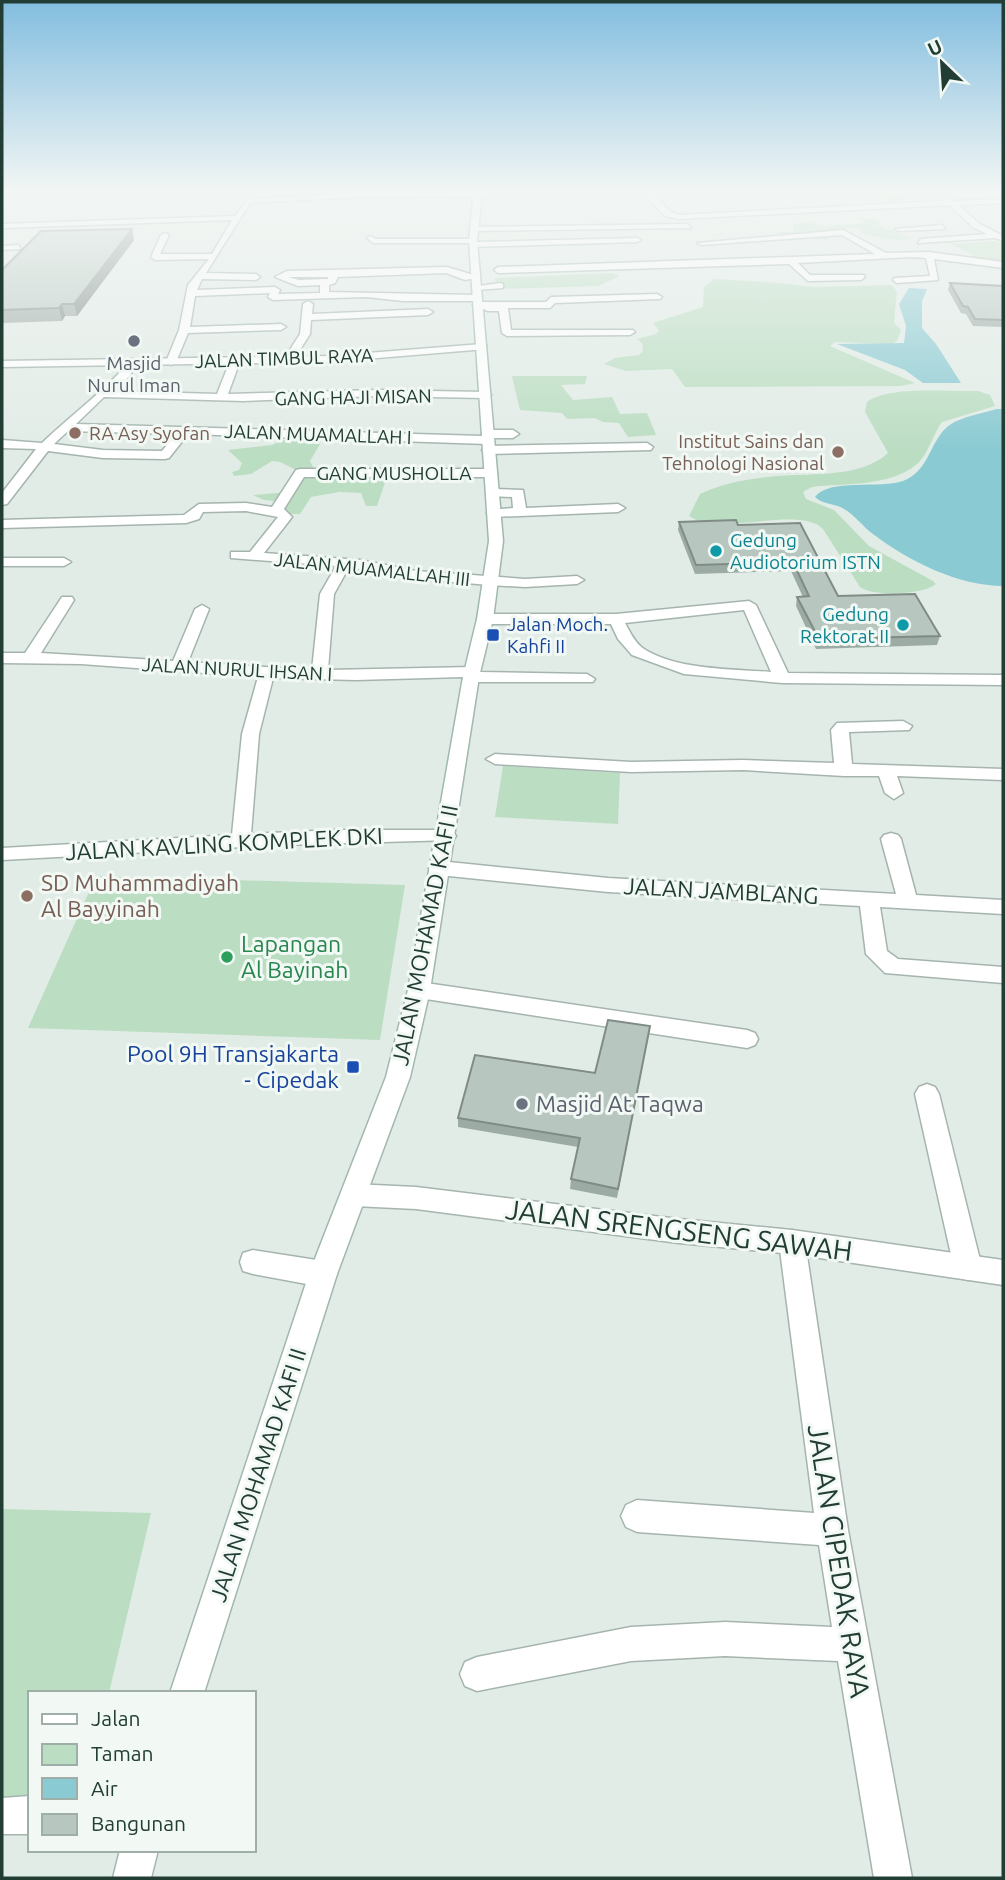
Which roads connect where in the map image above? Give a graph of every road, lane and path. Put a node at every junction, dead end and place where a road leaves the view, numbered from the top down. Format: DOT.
graph roads {
  1 [pos="197,278"];
  2 [pos="278,278"];
  3 [pos="332,278"];
  4 [pos="465,278"];
  5 [pos="486,278"];
  6 [pos="542,278"];
  7 [pos="592,278"];
  8 [pos="935,278"];
  9 [pos="897,280"];
  10 [pos="326,282"];
  11 [pos="488,291"];
  12 [pos="192,293"];
  13 [pos="324,295"];
  14 [pos="309,296"];
  15 [pos="657,297"];
  16 [pos="443,312"];
  17 [pos="307,317"];
  18 [pos="281,327"];
  19 [pos="184,330"];
  20 [pos="630,332"];
  21 [pos="482,347"];
  22 [pos="289,359"];
  23 [pos="235,360"];
  24 [pos="135,362"];
  25 [pos="171,362"];
  26 [pos="2,364"];
  27 [pos="100,394"];
  28 [pos="485,395"];
  29 [pos="222,396"];
  30 [pos="65,428"];
  31 [pos="185,430"];
  32 [pos="490,442"];
  33 [pos="2,444"];
  34 [pos="45,446"];
  35 [pos="647,447"];
  36 [pos="515,450"];
  37 [pos="10,468"];
  38 [pos="25,468"];
  39 [pos="491,473"];
  40 [pos="2,501"];
  41 [pos="505,506"];
  42 [pos="618,508"];
  43 [pos="277,510"];
  44 [pos="2,524"];
  45 [pos="236,555"];
  46 [pos="254,556"];
  47 [pos="2,562"];
  48 [pos="64,562"];
  49 [pos="345,563"];
  50 [pos="494,580"];
  51 [pos="577,580"];
  52 [pos="67,600"];
  53 [pos="202,609"];
  54 [pos="485,619"];
  55 [pos="616,619"];
  56 [pos="31,656"];
  57 [pos="2,658"];
  58 [pos="178,667"];
  59 [pos="267,673"];
  60 [pos="320,676"];
  61 [pos="478,676"];
  62 [pos="782,678"];
  63 [pos="587,679"];
  64 [pos="1003,681"];
  65 [pos="903,726"];
  66 [pos="495,759"];
  67 [pos="844,771"];
  68 [pos="887,772"];
  69 [pos="1003,775"];
  70 [pos="894,793"];
  71 [pos="446,836"];
  72 [pos="891,839"];
  73 [pos="241,841"];
  74 [pos="2,854"];
  75 [pos="446,868"];
  76 [pos="869,901"];
  77 [pos="908,903"];
  78 [pos="1003,907"];
  79 [pos="1003,975"];
  80 [pos="419,989"];
  81 [pos="747,1039"];
  82 [pos="927,1094"];
  83 [pos="361,1194"];
  84 [pos="792,1242"];
  85 [pos="254,1262"];
  86 [pos="968,1268"];
  87 [pos="1003,1273"];
  88 [pos="323,1274"];
  89 [pos="637,1516"];
  90 [pos="832,1530"];
  91 [pos="851,1645"];
  92 [pos="477,1674"];
  93 [pos="188,1691"];
  94 [pos="28,1815"];
  95 [pos="2,1816"];
  96 [pos="138,1852"];
  97 [pos="132,1878"];
  98 [pos="893,1878"];
  1 -- 12 [label="street"];
  2 -- 10 [label="street"];
  3 -- 10 [label="street"];
  4 -- 11 [label="street"];
  5 -- 11 [label="street, JALAN MOHAMAD KAFI II"];
  6 -- 11 [label="street"];
  7 -- 11 [label="street"];
  8 -- 9 [label="street"];
  10 -- 13 [label="street"];
  11 -- 13 [label="street"];
  11 -- 15 [label="street"];
  11 -- 20 [label="street"];
  11 -- 21 [label="street, JALAN MOHAMAD KAFI II"];
  12 -- 14 [label="street"];
  12 -- 19 [label="street"];
  13 -- 14 [label="street"];
  14 -- 17 [label="street"];
  16 -- 17 [label="street"];
  17 -- 22 [label="street"];
  18 -- 19 [label="street"];
  19 -- 25 [label="street"];
  21 -- 22 [label="street, JALAN TIMBUL RAYA"];
  21 -- 28 [label="street, JALAN MOHAMAD KAFI II"];
  22 -- 23 [label="street, JALAN TIMBUL RAYA"];
  23 -- 25 [label="street, JALAN TIMBUL RAYA"];
  23 -- 29 [label="street"];
  24 -- 25 [label="street, JALAN TIMBUL RAYA"];
  24 -- 26 [label="street, JALAN TIMBUL RAYA"];
  24 -- 27 [label="street"];
  27 -- 29 [label="street, GANG HAJI MISAN"];
  27 -- 30 [label="street"];
  28 -- 29 [label="street, GANG HAJI MISAN"];
  28 -- 32 [label="street, JALAN MOHAMAD KAFI II"];
  30 -- 31 [label="street, JALAN MUAMALLAH I"];
  30 -- 34 [label="street"];
  31 -- 32 [label="street, JALAN MUAMALLAH I"];
  31 -- 34 [label="street"];
  32 -- 36 [label="street"];
  32 -- 36 [label="street"];
  32 -- 39 [label="street, JALAN MOHAMAD KAFI II"];
  33 -- 34 [label="street"];
  34 -- 38 [label="street"];
  35 -- 36 [label="street"];
  37 -- 38 [label="street"];
  38 -- 40 [label="street"];
  39 -- 41 [label="street, JALAN MOHAMAD KAFI II"];
  39 -- 43 [label="street, GANG MUSHOLLA"];
  41 -- 42 [label="street"];
  41 -- 50 [label="street, JALAN MOHAMAD KAFI II"];
  43 -- 44 [label="street"];
  43 -- 46 [label="street"];
  45 -- 46 [label="street, JALAN MUAMALLAH III"];
  46 -- 49 [label="street, JALAN MUAMALLAH III"];
  47 -- 48 [label="street"];
  49 -- 50 [label="street, JALAN MUAMALLAH III"];
  49 -- 60 [label="street"];
  50 -- 51 [label="street, JALAN MUAMALLAH III"];
  50 -- 54 [label="street, JALAN MOHAMAD KAFI II"];
  52 -- 56 [label="street"];
  53 -- 58 [label="street"];
  54 -- 55 [label="street"];
  54 -- 61 [label="street, JALAN MOHAMAD KAFI II"];
  55 -- 62 [label="street"];
  55 -- 62 [label="street"];
  56 -- 57 [label="street, JALAN NURUL IHSAN I"];
  56 -- 58 [label="street, JALAN NURUL IHSAN I"];
  58 -- 59 [label="street, JALAN NURUL IHSAN I"];
  59 -- 60 [label="street, JALAN NURUL IHSAN I"];
  59 -- 73 [label="street"];
  60 -- 61 [label="street, JALAN NURUL IHSAN I"];
  61 -- 63 [label="street, JALAN NURUL IHSAN I"];
  61 -- 71 [label="street, JALAN MOHAMAD KAFI II"];
  62 -- 64 [label="street"];
  65 -- 67 [label="street"];
  66 -- 67 [label="street"];
  67 -- 68 [label="street"];
  68 -- 69 [label="street"];
  68 -- 70 [label="street"];
  71 -- 73 [label="street, JALAN KAVLING KOMPLEK DKI"];
  71 -- 75 [label="street, JALAN MOHAMAD KAFI II"];
  72 -- 77 [label="street"];
  73 -- 74 [label="street, JALAN KAVLING KOMPLEK DKI"];
  75 -- 76 [label="street, JALAN JAMBLANG"];
  75 -- 80 [label="street, JALAN MOHAMAD KAFI II"];
  76 -- 77 [label="street, JALAN JAMBLANG"];
  76 -- 79 [label="street"];
  77 -- 78 [label="street, JALAN JAMBLANG"];
  80 -- 81 [label="street"];
  80 -- 83 [label="street, JALAN MOHAMAD KAFI II"];
  82 -- 86 [label="street"];
  83 -- 84 [label="street, JALAN SRENGSENG SAWAH"];
  83 -- 88 [label="street, JALAN MOHAMAD KAFI II"];
  84 -- 86 [label="street, JALAN SRENGSENG SAWAH"];
  84 -- 90 [label="street, JALAN CIPEDAK RAYA"];
  85 -- 88 [label="street"];
  86 -- 87 [label="street, JALAN SRENGSENG SAWAH"];
  88 -- 93 [label="street, JALAN MOHAMAD KAFI II"];
  89 -- 90 [label="street"];
  90 -- 91 [label="street, JALAN CIPEDAK RAYA"];
  91 -- 92 [label="street"];
  91 -- 98 [label="street, JALAN CIPEDAK RAYA"];
  94 -- 95 [label="street"];
  96 -- 97 [label="street"];
}
